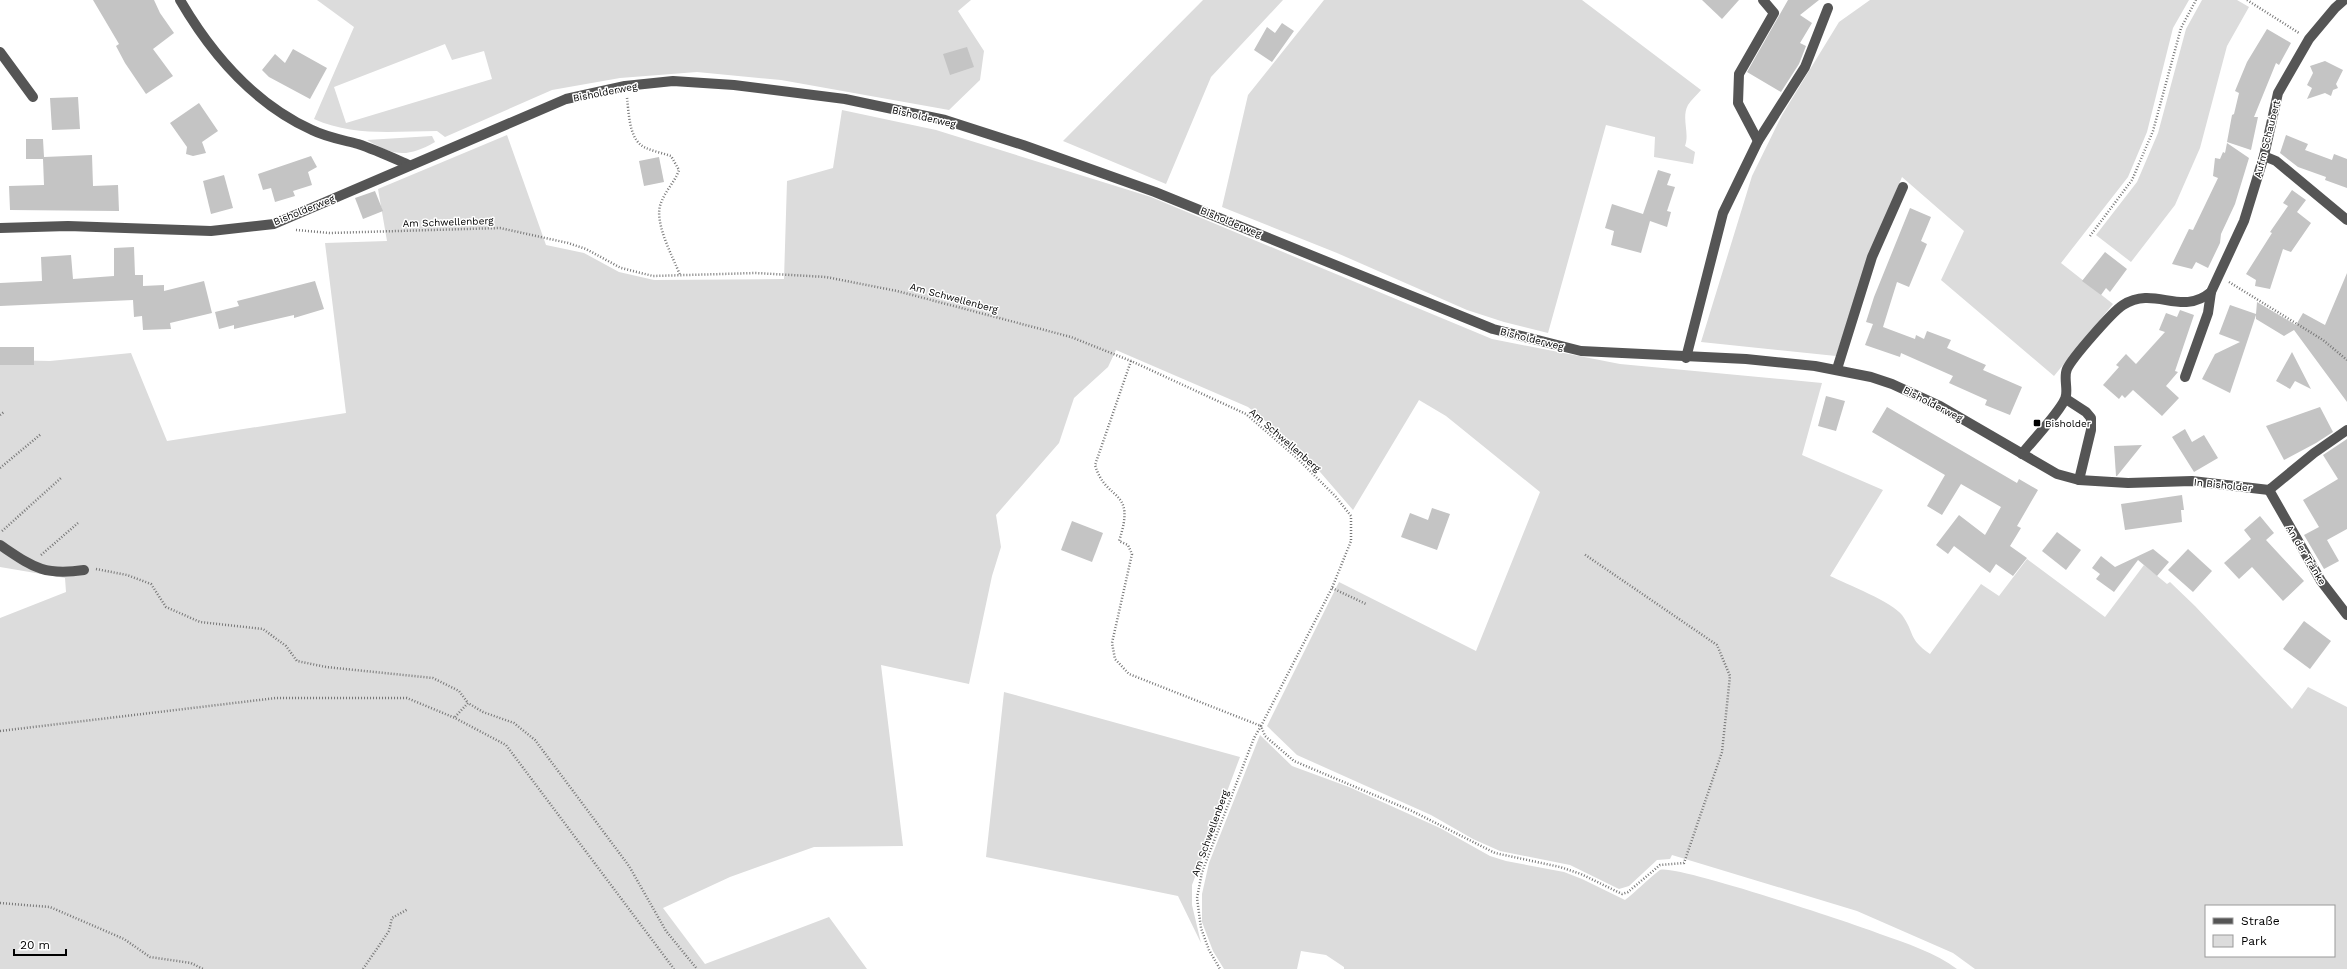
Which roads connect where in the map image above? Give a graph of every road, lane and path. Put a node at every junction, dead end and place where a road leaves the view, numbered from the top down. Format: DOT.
graph roads {
  1 [pos="180,0"];
  2 [pos="1763,0"];
  3 [pos="2196,0"];
  4 [pos="2247,0"];
  5 [pos="2344,0"];
  6 [pos="1828,8"];
  7 [pos="2309,39"];
  8 [pos="0,52"];
  9 [pos="625,86"];
  10 [pos="33,97"];
  11 [pos="1758,141"];
  12 [pos="2264,156"];
  13 [pos="409,165"];
  14 [pos="1903,187"];
  15 [pos="2347,220"];
  16 [pos="274,224"];
  17 [pos="0,228"];
  18 [pos="2090,236"];
  19 [pos="680,275"];
  20 [pos="2218,276"];
  21 [pos="2211,292"];
  22 [pos="1686,358"];
  23 [pos="1131,360"];
  24 [pos="2347,360"];
  25 [pos="1837,369"];
  26 [pos="2185,377"];
  27 [pos="2066,399"];
  28 [pos="4,412"];
  29 [pos="0,415"];
  30 [pos="2347,430"];
  31 [pos="40,434"];
  32 [pos="2022,454"];
  33 [pos="0,468"];
  34 [pos="60,478"];
  35 [pos="2079,480"];
  36 [pos="2269,490"];
  37 [pos="78,523"];
  38 [pos="0,533"];
  39 [pos="0,545"];
  40 [pos="1584,554"];
  41 [pos="30,565"];
  42 [pos="84,570"];
  43 [pos="1332,588"];
  44 [pos="1366,604"];
  45 [pos="2347,616"];
  46 [pos="468,703"];
  47 [pos="455,718"];
  48 [pos="1261,726"];
  49 [pos="0,731"];
  50 [pos="0,903"];
  51 [pos="408,910"];
  52 [pos="203,969"];
  53 [pos="363,969"];
  54 [pos="674,969"];
  55 [pos="697,969"];
  56 [pos="1220,969"];
  1 -- 13 [label="street"];
  2 -- 11 [label="street"];
  3 -- 18 [label="path"];
  4 -- 7 [label="path"];
  5 -- 7 [label="street, Aufm Schaubert"];
  6 -- 11 [label="street"];
  7 -- 12 [label="street, Aufm Schaubert"];
  8 -- 10 [label="street"];
  9 -- 13 [label="street, Bisholderweg"];
  9 -- 19 [label="path"];
  9 -- 22 [label="street, Bisholderweg"];
  11 -- 22 [label="street"];
  12 -- 15 [label="street"];
  12 -- 20 [label="street, Aufm Schaubert"];
  13 -- 16 [label="street, Bisholderweg"];
  14 -- 25 [label="street"];
  16 -- 17 [label="street, Bisholderweg"];
  16 -- 19 [label="path, Am Schwellenberg"];
  19 -- 23 [label="path, Am Schwellenberg"];
  20 -- 21 [label="street, Aufm Schaubert"];
  20 -- 24 [label="path"];
  21 -- 26 [label="street, Aufm Schaubert"];
  21 -- 27 [label="street"];
  22 -- 25 [label="street, Bisholderweg"];
  23 -- 43 [label="path, Am Schwellenberg"];
  23 -- 48 [label="path"];
  25 -- 32 [label="street, Bisholderweg"];
  27 -- 32 [label="street"];
  27 -- 35 [label="street"];
  28 -- 29 [label="path"];
  30 -- 36 [label="street"];
  31 -- 33 [label="path"];
  32 -- 35 [label="street, In Bisholder"];
  34 -- 38 [label="path"];
  35 -- 36 [label="street, In Bisholder"];
  36 -- 45 [label="street, An der Tränke"];
  37 -- 41 [label="path"];
  39 -- 41 [label="street"];
  40 -- 48 [label="path"];
  41 -- 42 [label="street"];
  42 -- 46 [label="path"];
  43 -- 44 [label="path"];
  43 -- 48 [label="path, Am Schwellenberg"];
  46 -- 47 [label="path"];
  46 -- 55 [label="path"];
  47 -- 49 [label="path"];
  47 -- 54 [label="path"];
  48 -- 56 [label="path, Am Schwellenberg"];
  50 -- 52 [label="path"];
  51 -- 53 [label="path"];
}
